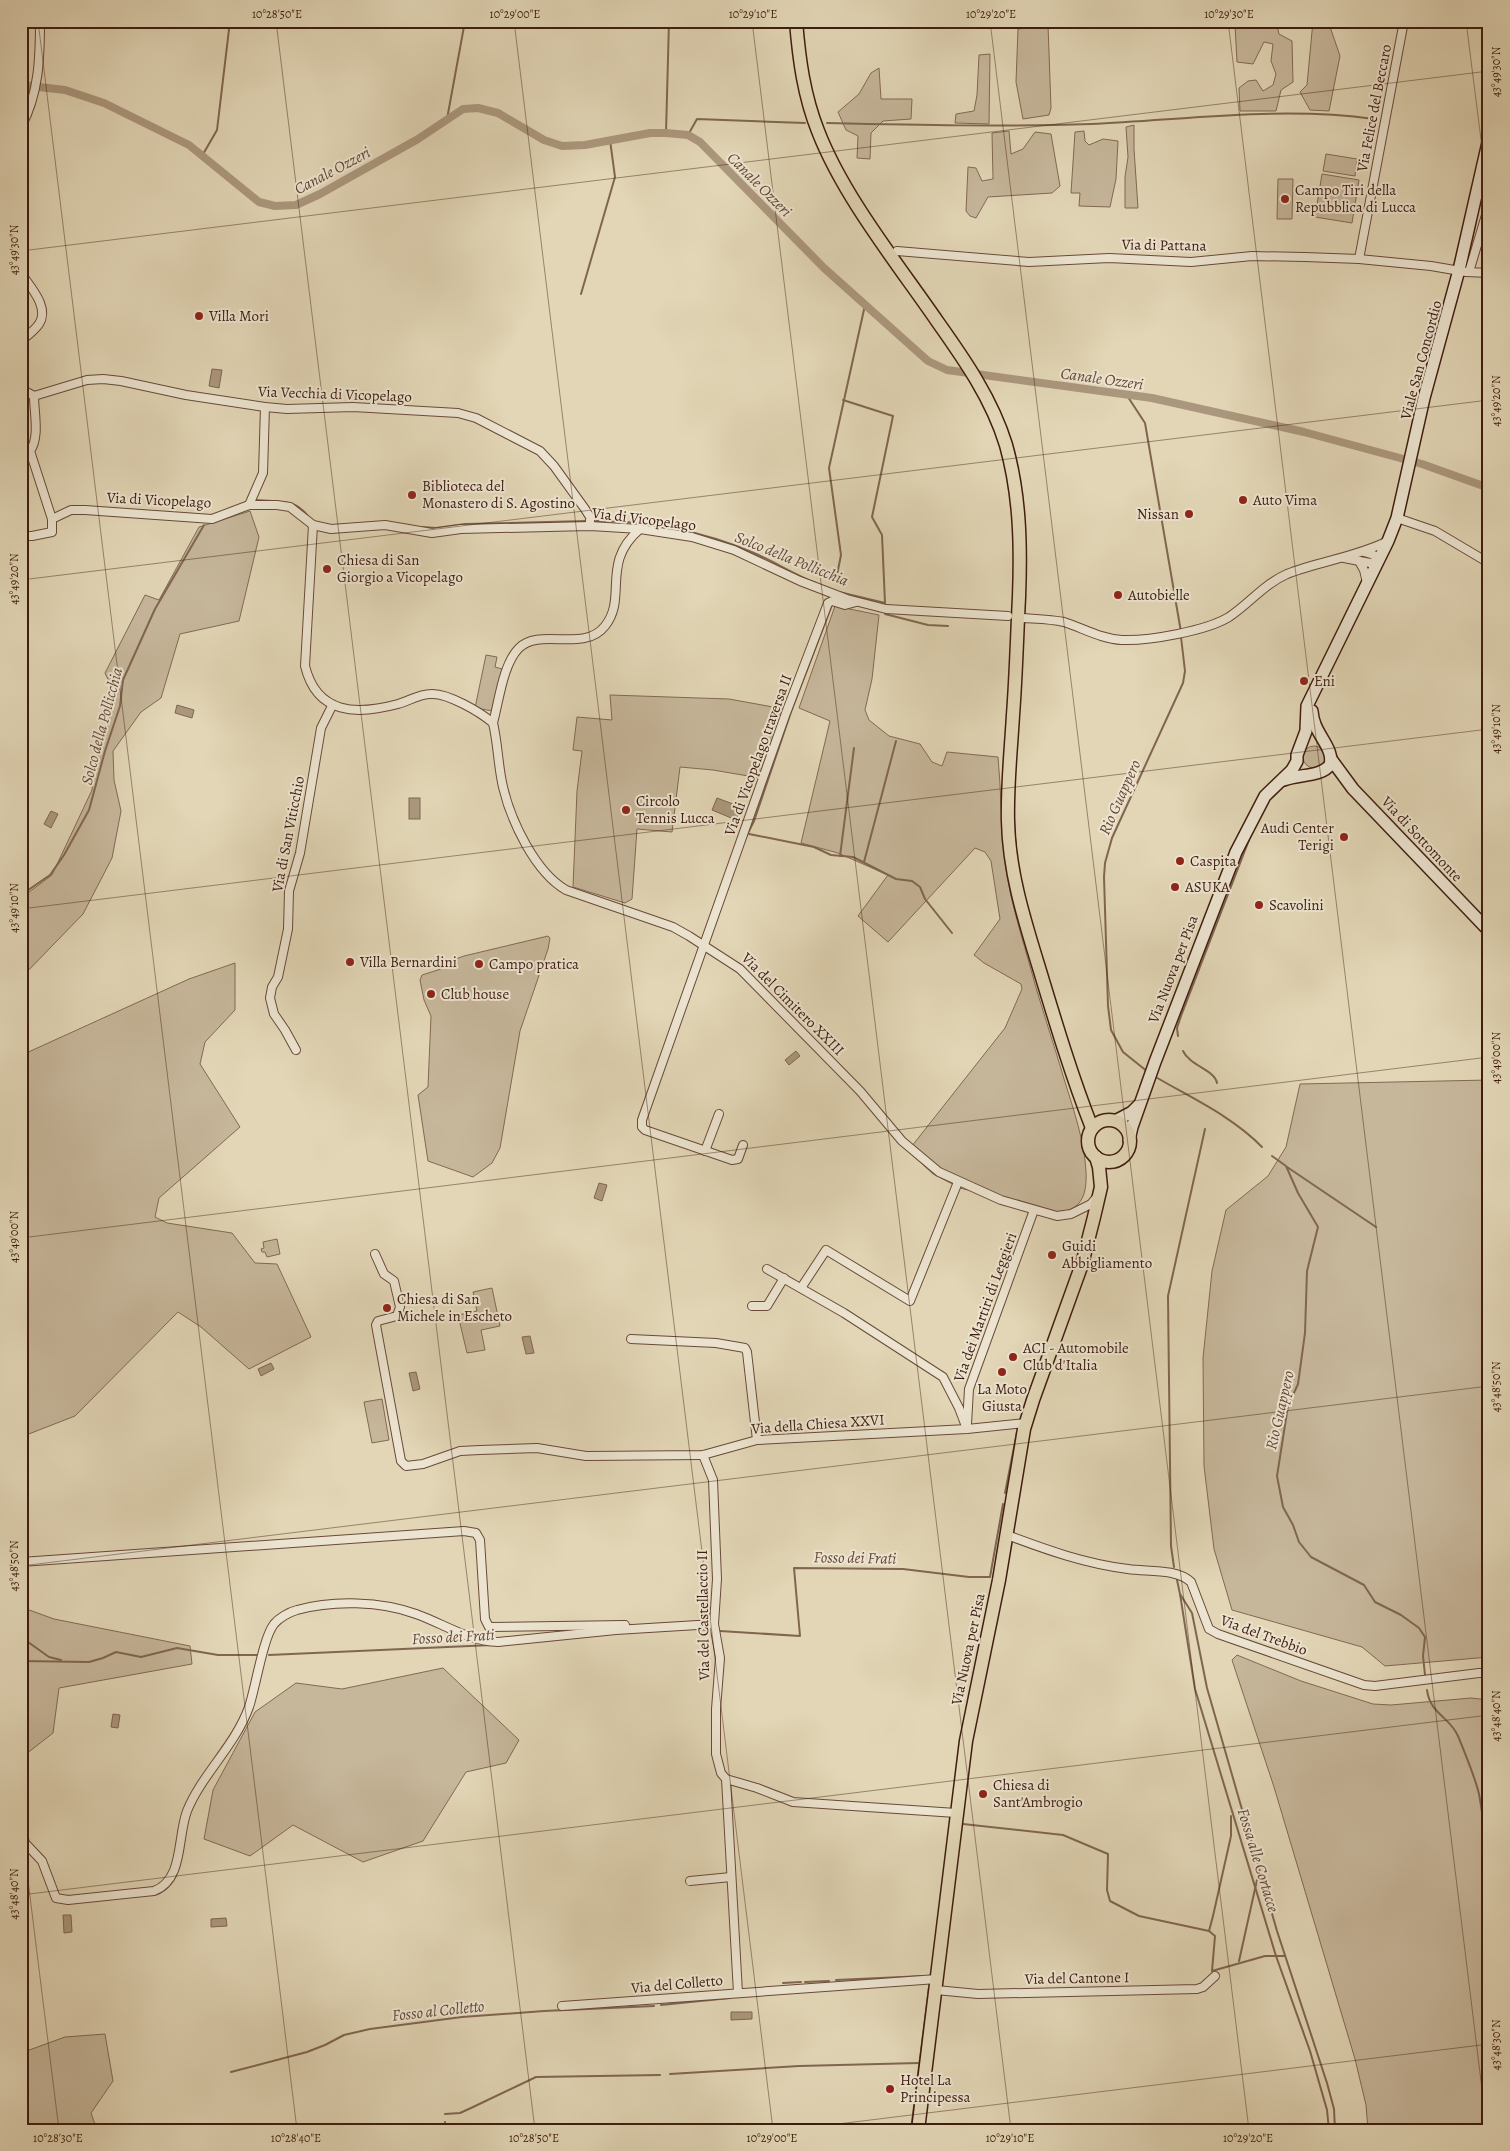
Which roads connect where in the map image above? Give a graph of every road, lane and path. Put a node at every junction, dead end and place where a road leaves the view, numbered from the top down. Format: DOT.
graph roads {
  1 [pos="40,21"];
  2 [pos="796,21"];
  3 [pos="966,21"];
  4 [pos="1050,21"];
  5 [pos="1404,21"];
  6 [pos="21,128"];
  7 [pos="1489,138"];
  8 [pos="1486,215"];
  9 [pos="897,252"];
  10 [pos="1359,259"];
  11 [pos="1464,271"];
  12 [pos="1489,272"];
  13 [pos="21,273"];
  14 [pos="21,341"];
  15 [pos="21,389"];
  16 [pos="34,396"];
  17 [pos="265,407"];
  18 [pos="21,443"];
  19 [pos="30,450"];
  20 [pos="250,505"];
  21 [pos="1397,518"];
  22 [pos="52,519"];
  23 [pos="590,522"];
  24 [pos="313,524"];
  25 [pos="640,529"];
  26 [pos="21,536"];
  27 [pos="1388,541"];
  28 [pos="1364,552"];
  29 [pos="1342,558"];
  30 [pos="1359,561"];
  31 [pos="1378,562"];
  32 [pos="1489,562"];
  33 [pos="1367,584"];
  34 [pos="857,602"];
  35 [pos="1008,616"];
  36 [pos="1022,618"];
  37 [pos="1315,691"];
  38 [pos="332,706"];
  39 [pos="493,723"];
  40 [pos="1323,743"];
  41 [pos="1302,744"];
  42 [pos="1331,759"];
  43 [pos="1297,761"];
  44 [pos="1316,774"];
  45 [pos="1280,781"];
  46 [pos="1353,790"];
  47 [pos="1489,931"];
  48 [pos="705,946"];
  49 [pos="296,1050"];
  50 [pos="1081,1095"];
  51 [pos="1140,1103"];
  52 [pos="719,1114"];
  53 [pos="1112,1121"];
  54 [pos="1092,1128"];
  55 [pos="1129,1140"];
  56 [pos="742,1145"];
  57 [pos="705,1150"];
  58 [pos="1096,1157"];
  59 [pos="1117,1160"];
  60 [pos="958,1182"];
  61 [pos="1100,1191"];
  62 [pos="1034,1210"];
  63 [pos="375,1254"];
  64 [pos="767,1269"];
  65 [pos="784,1278"];
  66 [pos="801,1288"];
  67 [pos="752,1306"];
  68 [pos="631,1339"];
  69 [pos="1026,1423"];
  70 [pos="967,1429"];
  71 [pos="756,1440"];
  72 [pos="703,1455"];
  73 [pos="1006,1535"];
  74 [pos="21,1562"];
  75 [pos="714,1624"];
  76 [pos="683,1626"];
  77 [pos="1489,1673"];
  78 [pos="726,1779"];
  79 [pos="956,1813"];
  80 [pos="21,1827"];
  81 [pos="731,1877"];
  82 [pos="690,1881"];
  83 [pos="1215,1976"];
  84 [pos="937,1984"];
  85 [pos="738,1993"];
  86 [pos="562,2006"];
  87 [pos="918,2130"];
  1 -- 6 [label="street"];
  2 -- 50 [label="main road"];
  3 -- 4 [label="street"];
  5 -- 10 [label="street, Via Felice del Beccaro"];
  7 -- 11 [label="main road, Viale San Concordio"];
  8 -- 11 [label="street"];
  9 -- 10 [label="street, Via di Pattana"];
  10 -- 11 [label="street, Via di Pattana"];
  11 -- 12 [label="street, Via di Pattana"];
  11 -- 21 [label="main road, Viale San Concordio"];
  13 -- 14 [label="street"];
  15 -- 16 [label="street"];
  16 -- 17 [label="street, Via Vecchia di Vicopelago"];
  16 -- 19 [label="street"];
  17 -- 20 [label="street"];
  17 -- 23 [label="street, Via Vecchia di Vicopelago"];
  18 -- 19 [label="street"];
  19 -- 22 [label="street"];
  20 -- 22 [label="street, Via di Vicopelago"];
  20 -- 24 [label="street, Via di Vicopelago"];
  21 -- 27 [label="main road, Viale San Concordio"];
  21 -- 32 [label="street"];
  22 -- 26 [label="street"];
  23 -- 24 [label="street, Via di Vicopelago"];
  23 -- 25 [label="street, Via di Vicopelago"];
  24 -- 38 [label="street"];
  25 -- 34 [label="street, Via di Vicopelago"];
  25 -- 39 [label="street"];
  27 -- 28 [label="street"];
  27 -- 31 [label="main road, Viale San Concordio"];
  28 -- 29 [label="street"];
  28 -- 31 [label="street"];
  29 -- 30 [label="street"];
  29 -- 36 [label="street"];
  30 -- 31 [label="street"];
  30 -- 33 [label="street"];
  31 -- 33 [label="main road, Viale San Concordio"];
  33 -- 37 [label="main road"];
  34 -- 35 [label="street, Via di Vicopelago"];
  34 -- 48 [label="street, Via di Vicopelago traversa II"];
  37 -- 40 [label="main road"];
  37 -- 41 [label="main road"];
  38 -- 39 [label="street"];
  38 -- 49 [label="street, Via di San Viticchio"];
  39 -- 48 [label="street, Via del Cimitero XXIII"];
  40 -- 41 [label="main road"];
  40 -- 42 [label="main road"];
  41 -- 43 [label="main road"];
  42 -- 44 [label="main road"];
  42 -- 46 [label="main road"];
  43 -- 44 [label="main road"];
  43 -- 45 [label="main road, Via Nuova per Pisa"];
  44 -- 45 [label="main road"];
  44 -- 46 [label="main road"];
  45 -- 51 [label="main road, Via Nuova per Pisa"];
  46 -- 47 [label="main road, Via di Sottomonte"];
  48 -- 57 [label="street"];
  48 -- 60 [label="street, Via del Cimitero XXIII"];
  50 -- 53 [label="main road"];
  50 -- 54 [label="main road"];
  51 -- 53 [label="main road"];
  51 -- 55 [label="main road"];
  52 -- 57 [label="street"];
  53 -- 54 [label="main road"];
  53 -- 55 [label="main road"];
  54 -- 58 [label="main road"];
  55 -- 59 [label="main road"];
  56 -- 57 [label="street"];
  58 -- 59 [label="main road"];
  58 -- 61 [label="main road"];
  59 -- 61 [label="main road"];
  60 -- 62 [label="street, Via del Cimitero XXIII"];
  60 -- 66 [label="street"];
  61 -- 62 [label="street, Via del Cimitero XXIII"];
  61 -- 69 [label="main road, Via Nuova per Pisa"];
  62 -- 70 [label="street, Via dei Martiri di Leggieri"];
  63 -- 72 [label="street, Via della Chiesa XXVI"];
  64 -- 65 [label="street, Via dei Martiri di Leggieri"];
  65 -- 66 [label="street, Via dei Martiri di Leggieri"];
  65 -- 67 [label="street"];
  66 -- 70 [label="street, Via dei Martiri di Leggieri"];
  68 -- 71 [label="street"];
  69 -- 70 [label="street, Via della Chiesa XXVI"];
  69 -- 73 [label="main road, Via Nuova per Pisa"];
  70 -- 71 [label="street, Via della Chiesa XXVI"];
  71 -- 72 [label="street, Via della Chiesa XXVI"];
  72 -- 75 [label="street, Via del Castellaccio II"];
  73 -- 77 [label="street, Via del Trebbio"];
  73 -- 79 [label="main road, Via Nuova per Pisa"];
  74 -- 76 [label="street"];
  75 -- 76 [label="street"];
  75 -- 78 [label="street, Via del Castellaccio II"];
  76 -- 80 [label="street"];
  78 -- 79 [label="street"];
  78 -- 81 [label="street, Via del Castellaccio II"];
  79 -- 84 [label="main road, Via Nuova per Pisa"];
  81 -- 82 [label="street"];
  81 -- 85 [label="street, Via del Colletto"];
  83 -- 84 [label="street, Via del Cantone I"];
  84 -- 85 [label="street, Via del Cantone I"];
  84 -- 87 [label="main road, Via Nuova per Pisa"];
  85 -- 86 [label="street, Via del Colletto"];
}
